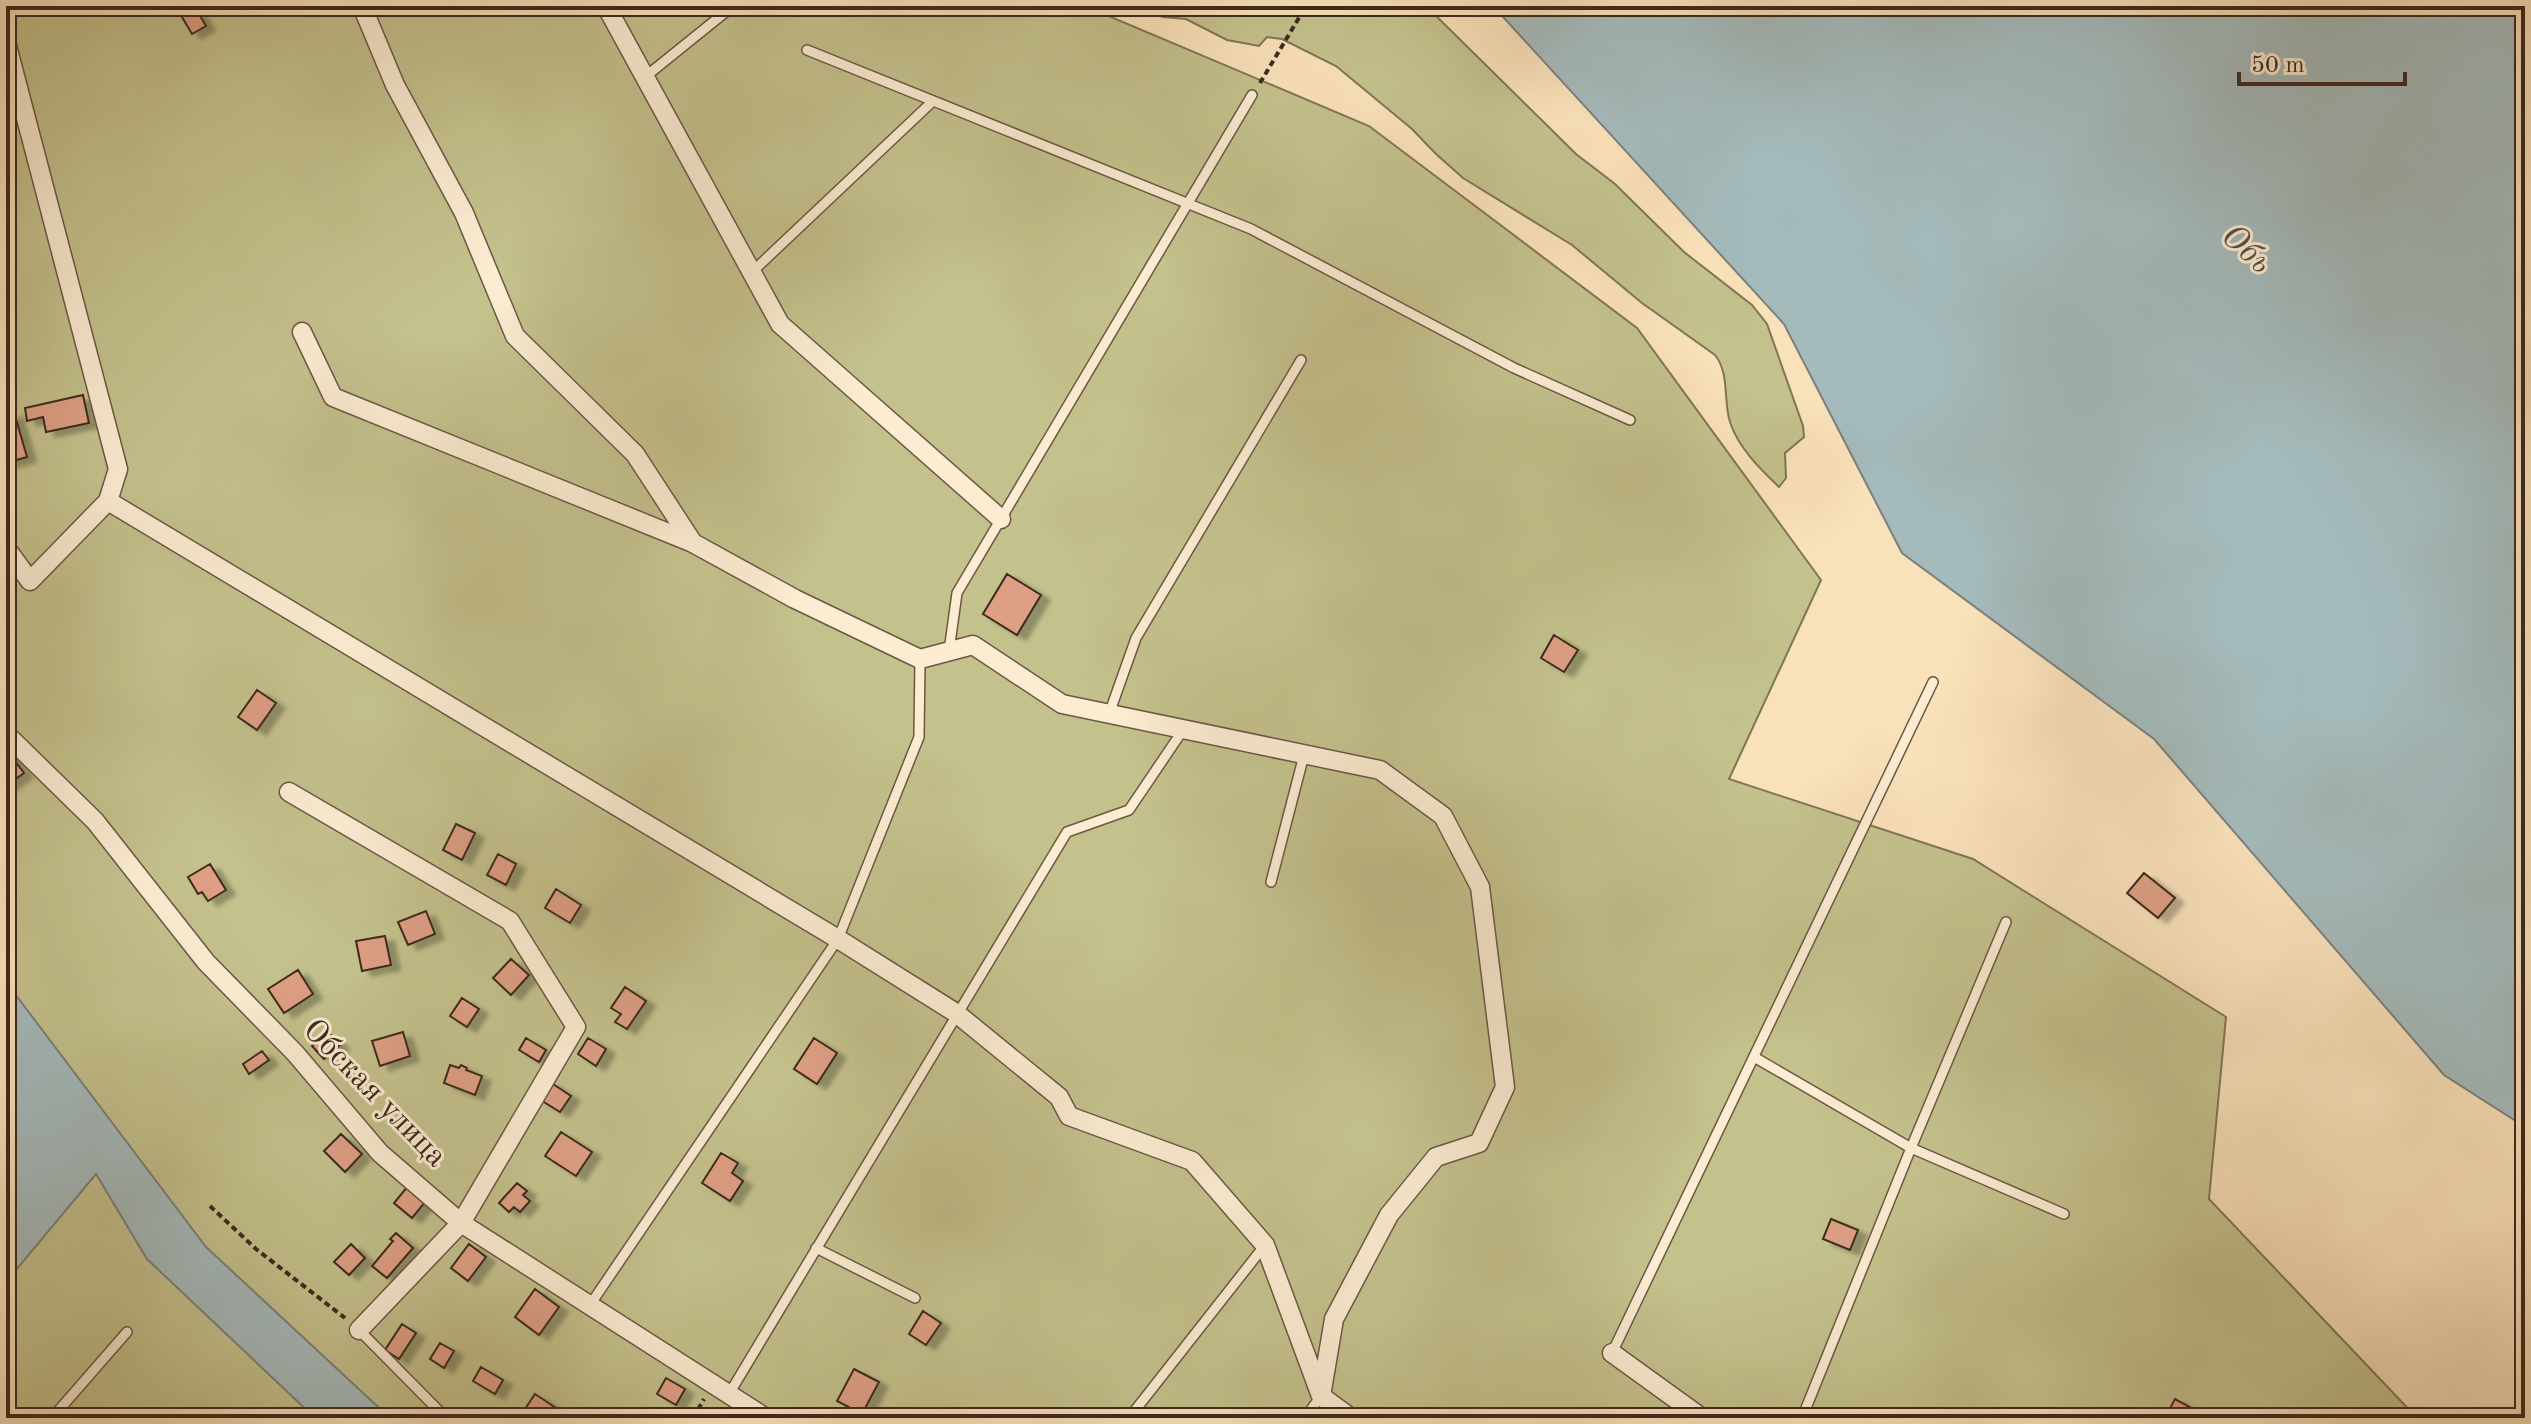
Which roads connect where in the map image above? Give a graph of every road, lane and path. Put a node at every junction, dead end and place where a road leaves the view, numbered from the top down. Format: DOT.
graph roads {
  1 [pos="362,6"];
  2 [pos="606,6"];
  3 [pos="733,6"];
  4 [pos="1306,6"];
  5 [pos="6,42"];
  6 [pos="807,50"];
  7 [pos="645,77"];
  8 [pos="1252,95"];
  9 [pos="933,101"];
  10 [pos="1189,204"];
  11 [pos="752,272"];
  12 [pos="302,332"];
  13 [pos="1301,360"];
  14 [pos="1630,420"];
  15 [pos="108,501"];
  16 [pos="1001,519"];
  17 [pos="693,543"];
  18 [pos="6,548"];
  19 [pos="949,652"];
  20 [pos="920,659"];
  21 [pos="1933,682"];
  22 [pos="1109,714"];
  23 [pos="1183,730"];
  24 [pos="6,734"];
  25 [pos="1304,755"];
  26 [pos="289,792"];
  27 [pos="1271,882"];
  28 [pos="2006,922"];
  29 [pos="838,939"];
  30 [pos="956,1013"];
  31 [pos="1754,1057"];
  32 [pos="1911,1148"];
  33 [pos="210,1206"];
  34 [pos="2064,1214"];
  35 [pos="461,1223"];
  36 [pos="1265,1245"];
  37 [pos="816,1248"];
  38 [pos="915,1298"];
  39 [pos="590,1305"];
  40 [pos="359,1330"];
  41 [pos="127,1332"];
  42 [pos="1612,1353"];
  43 [pos="729,1394"];
  44 [pos="1321,1396"];
  45 [pos="52,1418"];
  46 [pos="446,1418"];
  47 [pos="766,1418"];
  48 [pos="1129,1418"];
  49 [pos="1305,1418"];
  50 [pos="1351,1418"];
  51 [pos="1702,1418"];
  52 [pos="1802,1418"];
  1 -- 17 [label="street"];
  2 -- 7 [label="street"];
  3 -- 7 [label="lane"];
  4 -- 8 [label="path"];
  5 -- 15 [label="street"];
  6 -- 9 [label="lane"];
  7 -- 11 [label="street"];
  8 -- 10 [label="lane"];
  9 -- 10 [label="lane"];
  9 -- 11 [label="lane"];
  10 -- 14 [label="lane"];
  10 -- 16 [label="lane"];
  11 -- 16 [label="street"];
  12 -- 17 [label="street"];
  13 -- 22 [label="lane"];
  15 -- 18 [label="street"];
  15 -- 29 [label="street"];
  16 -- 19 [label="lane"];
  17 -- 20 [label="street"];
  19 -- 20 [label="street"];
  19 -- 22 [label="street"];
  20 -- 29 [label="lane"];
  21 -- 31 [label="lane"];
  22 -- 23 [label="street"];
  23 -- 25 [label="street"];
  23 -- 30 [label="lane"];
  24 -- 35 [label="street, Обская улица"];
  25 -- 27 [label="lane"];
  25 -- 44 [label="street"];
  26 -- 35 [label="street"];
  28 -- 32 [label="lane"];
  29 -- 30 [label="street"];
  29 -- 39 [label="lane"];
  30 -- 36 [label="street"];
  30 -- 37 [label="lane"];
  31 -- 32 [label="lane"];
  31 -- 42 [label="lane"];
  32 -- 34 [label="lane"];
  32 -- 52 [label="lane"];
  33 -- 40 [label="path"];
  35 -- 39 [label="street, Обская улица"];
  35 -- 40 [label="street"];
  36 -- 44 [label="street"];
  36 -- 48 [label="lane"];
  37 -- 38 [label="lane"];
  37 -- 43 [label="lane"];
  39 -- 43 [label="street, Обская улица"];
  40 -- 46 [label="lane"];
  41 -- 45 [label="lane"];
  42 -- 51 [label="street"];
  43 -- 47 [label="street, Обская улица"];
  44 -- 49 [label="lane"];
  44 -- 50 [label="street"];
}
